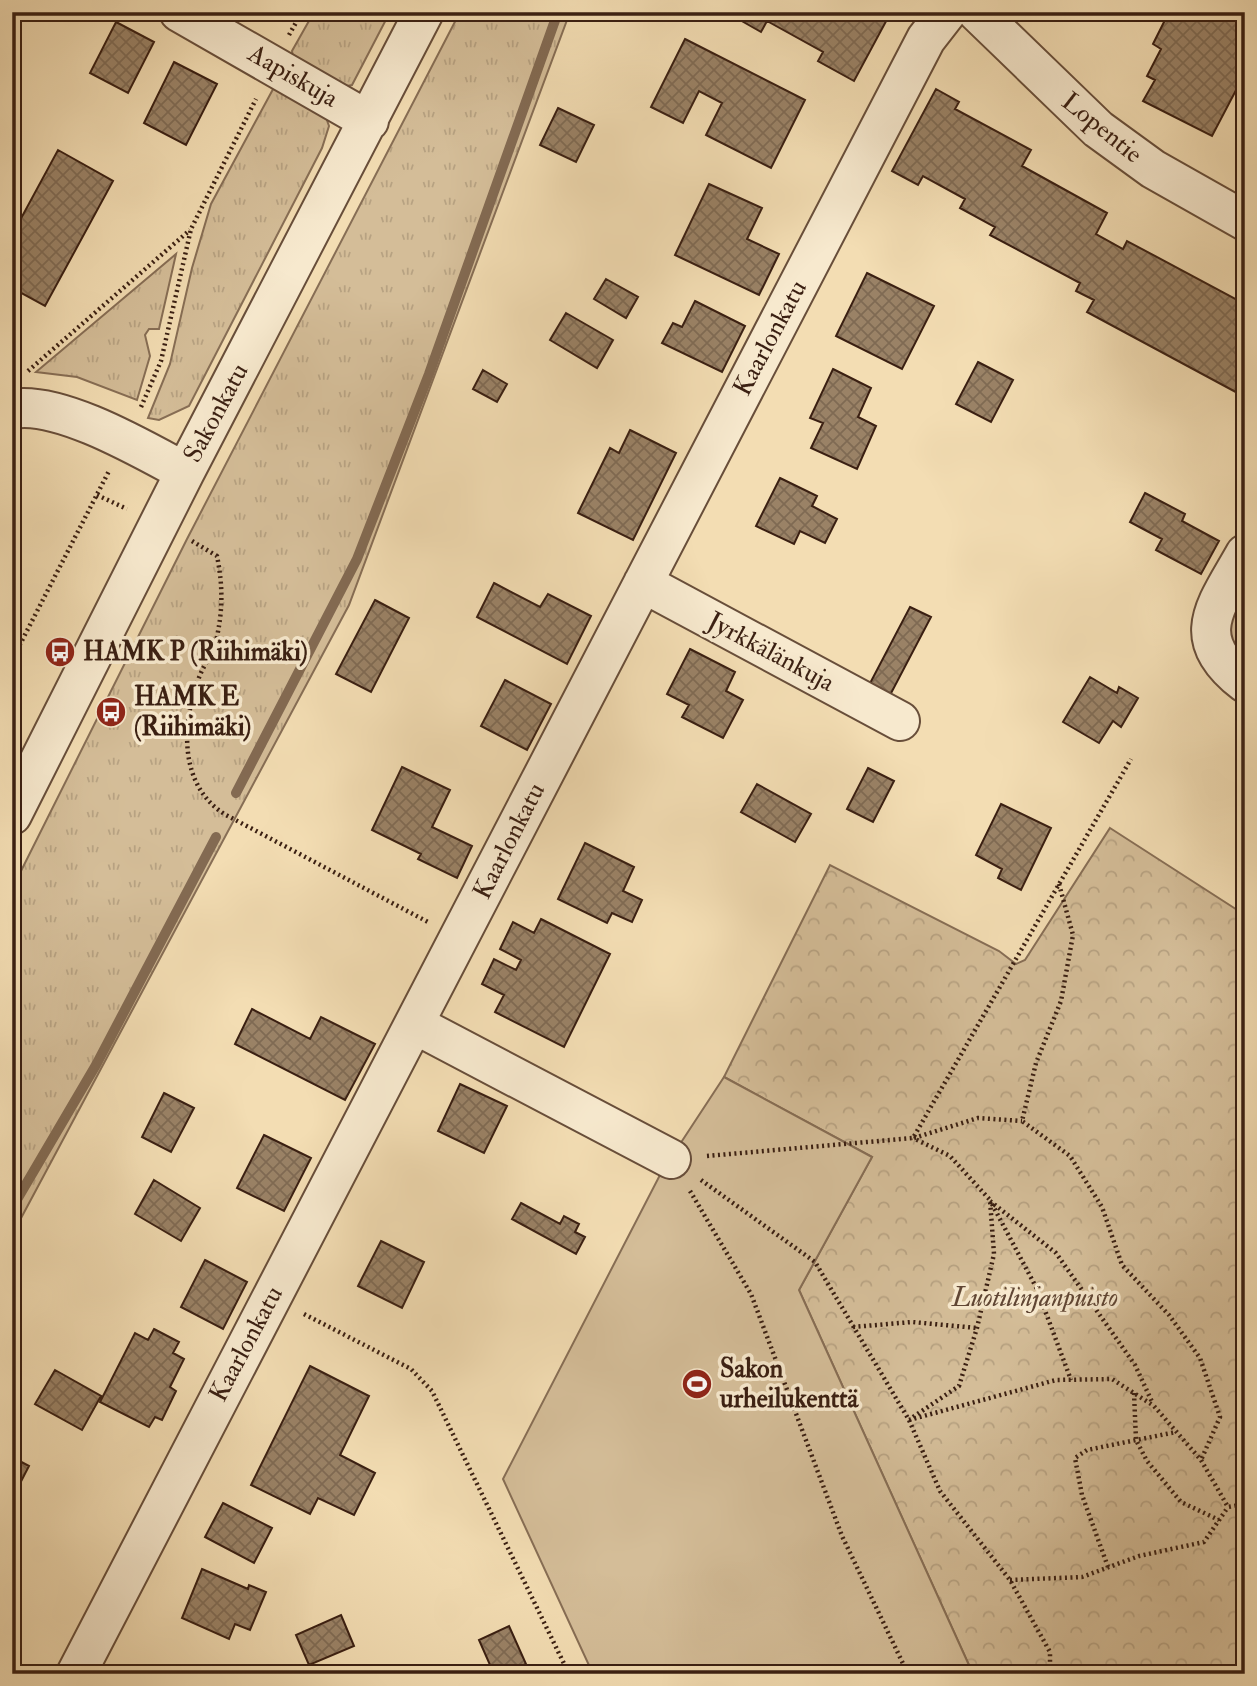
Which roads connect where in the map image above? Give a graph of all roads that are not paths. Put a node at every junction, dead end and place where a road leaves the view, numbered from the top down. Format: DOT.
graph roads {
  1 [pos="179,12"];
  2 [pos="424,12"];
  3 [pos="947,12"];
  4 [pos="977,12"];
  5 [pos="369,121"];
  6 [pos="1245,221"];
  7 [pos="16,394"];
  8 [pos="185,471"];
  9 [pos="1245,554"];
  10 [pos="643,583"];
  11 [pos="1245,683"];
  12 [pos="900,721"];
  13 [pos="12,815"];
  14 [pos="414,1024"];
  15 [pos="671,1158"];
  16 [pos="76,1674"];
  1 -- 5 [label="street, Aapiskuja"];
  2 -- 5 [label="street, Sakonkatu"];
  3 -- 10 [label="street, Kaarlonkatu"];
  4 -- 6 [label="street, Lopentie"];
  5 -- 8 [label="street, Sakonkatu"];
  7 -- 8 [label="street"];
  8 -- 13 [label="street, Sakonkatu"];
  9 -- 11 [label="street"];
  10 -- 12 [label="street, Jyrkkälänkuja"];
  10 -- 14 [label="street, Kaarlonkatu"];
  14 -- 15 [label="street"];
  14 -- 16 [label="street, Kaarlonkatu"];
}
